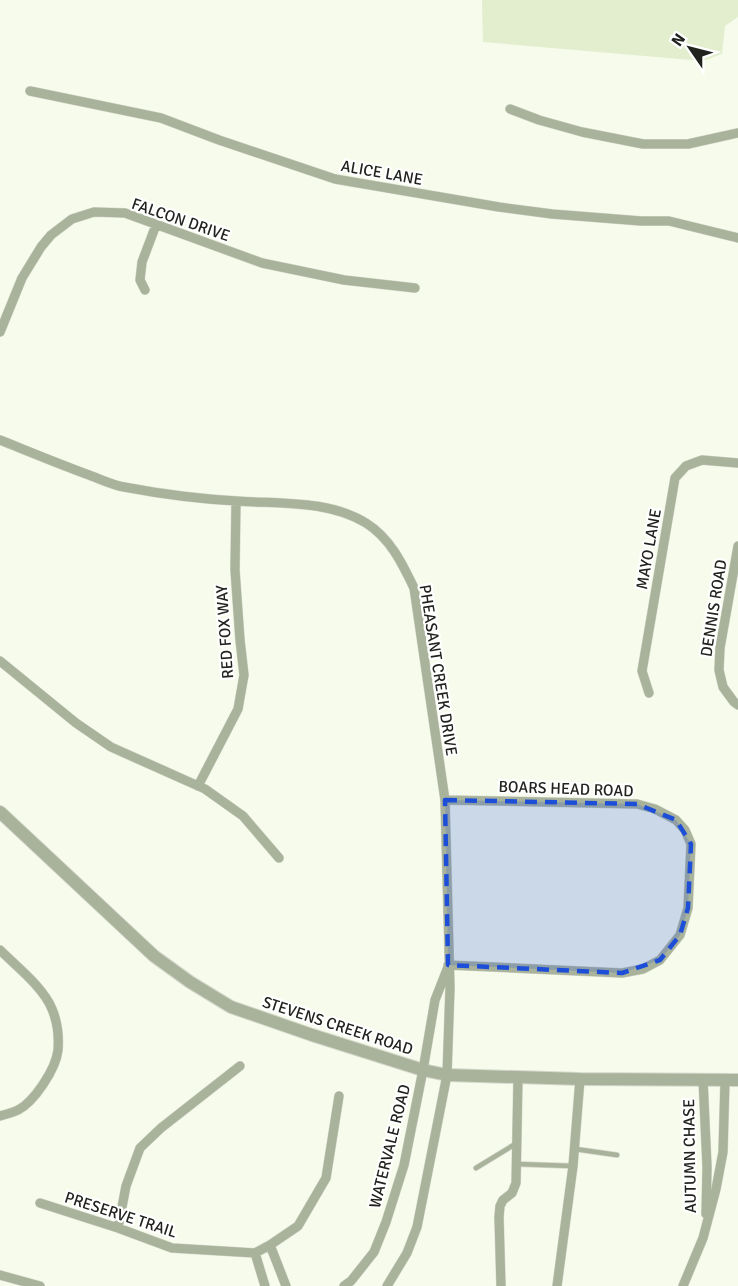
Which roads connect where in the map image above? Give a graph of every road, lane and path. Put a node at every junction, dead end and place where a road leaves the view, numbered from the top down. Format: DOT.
graph roads {
  1 [pos="30,92"];
  2 [pos="510,109"];
  3 [pos="738,133"];
  4 [pos="156,225"];
  5 [pos="738,238"];
  6 [pos="415,288"];
  7 [pos="145,290"];
  8 [pos="0,332"];
  9 [pos="0,440"];
  10 [pos="738,462"];
  11 [pos="236,501"];
  12 [pos="738,546"];
  13 [pos="0,661"];
  14 [pos="649,693"];
  15 [pos="738,705"];
  16 [pos="198,786"];
  17 [pos="445,800"];
  18 [pos="0,812"];
  19 [pos="279,858"];
  20 [pos="0,950"];
  21 [pos="448,965"];
  22 [pos="432,1021"];
  23 [pos="449,1023"];
  24 [pos="240,1066"];
  25 [pos="423,1070"];
  26 [pos="447,1075"];
  27 [pos="518,1078"];
  28 [pos="580,1079"];
  29 [pos="703,1079"];
  30 [pos="724,1080"];
  31 [pos="738,1080"];
  32 [pos="339,1096"];
  33 [pos="0,1116"];
  34 [pos="517,1143"];
  35 [pos="575,1149"];
  36 [pos="617,1155"];
  37 [pos="516,1164"];
  38 [pos="573,1166"];
  39 [pos="476,1168"];
  40 [pos="40,1203"];
  41 [pos="118,1228"];
  42 [pos="705,1232"];
  43 [pos="270,1245"];
  44 [pos="255,1253"];
  45 [pos="0,1275"];
  46 [pos="40,1286"];
  47 [pos="265,1286"];
  48 [pos="286,1286"];
  49 [pos="344,1286"];
  50 [pos="387,1286"];
  51 [pos="501,1286"];
  52 [pos="557,1286"];
  53 [pos="683,1286"];
  1 -- 5 [label="street, ALICE LANE"];
  2 -- 3 [label="street"];
  4 -- 6 [label="street, FALCON DRIVE"];
  4 -- 7 [label="street"];
  4 -- 8 [label="street, FALCON DRIVE"];
  9 -- 11 [label="street, PHEASANT CREEK DRIVE"];
  10 -- 14 [label="street, MAYO LANE"];
  11 -- 16 [label="street, RED FOX WAY"];
  11 -- 17 [label="street, PHEASANT CREEK DRIVE"];
  12 -- 15 [label="street, DENNIS ROAD"];
  13 -- 16 [label="street"];
  16 -- 19 [label="street"];
  17 -- 21 [label="street, PHEASANT CREEK DRIVE"];
  17 -- 21 [label="street, BOARS HEAD ROAD"];
  18 -- 25 [label="street, STEVENS CREEK ROAD"];
  20 -- 33 [label="street"];
  21 -- 22 [label="street, PHEASANT CREEK DRIVE"];
  21 -- 23 [label="street, PHEASANT CREEK DRIVE"];
  22 -- 23 [label="street"];
  22 -- 25 [label="street, PHEASANT CREEK DRIVE"];
  23 -- 26 [label="street, PHEASANT CREEK DRIVE"];
  24 -- 41 [label="street"];
  25 -- 26 [label="street, STEVENS CREEK ROAD"];
  25 -- 49 [label="street, WATERVALE ROAD"];
  26 -- 27 [label="street, STEVENS CREEK ROAD"];
  26 -- 50 [label="street"];
  27 -- 28 [label="street, STEVENS CREEK ROAD"];
  27 -- 34 [label="street"];
  28 -- 29 [label="street, STEVENS CREEK ROAD"];
  28 -- 35 [label="street"];
  29 -- 30 [label="street, STEVENS CREEK ROAD"];
  29 -- 42 [label="street, AUTUMN CHASE"];
  30 -- 31 [label="street, STEVENS CREEK ROAD"];
  30 -- 42 [label="street, AUTUMN CHASE"];
  32 -- 43 [label="street"];
  34 -- 37 [label="street"];
  34 -- 39 [label="lane"];
  35 -- 36 [label="lane"];
  35 -- 38 [label="street"];
  37 -- 38 [label="lane"];
  37 -- 51 [label="street"];
  38 -- 52 [label="street"];
  40 -- 41 [label="street, PRESERVE TRAIL"];
  41 -- 44 [label="street, PRESERVE TRAIL"];
  42 -- 53 [label="street, AUTUMN CHASE"];
  43 -- 44 [label="street"];
  43 -- 48 [label="street"];
  44 -- 47 [label="street"];
  45 -- 46 [label="street"];
}
